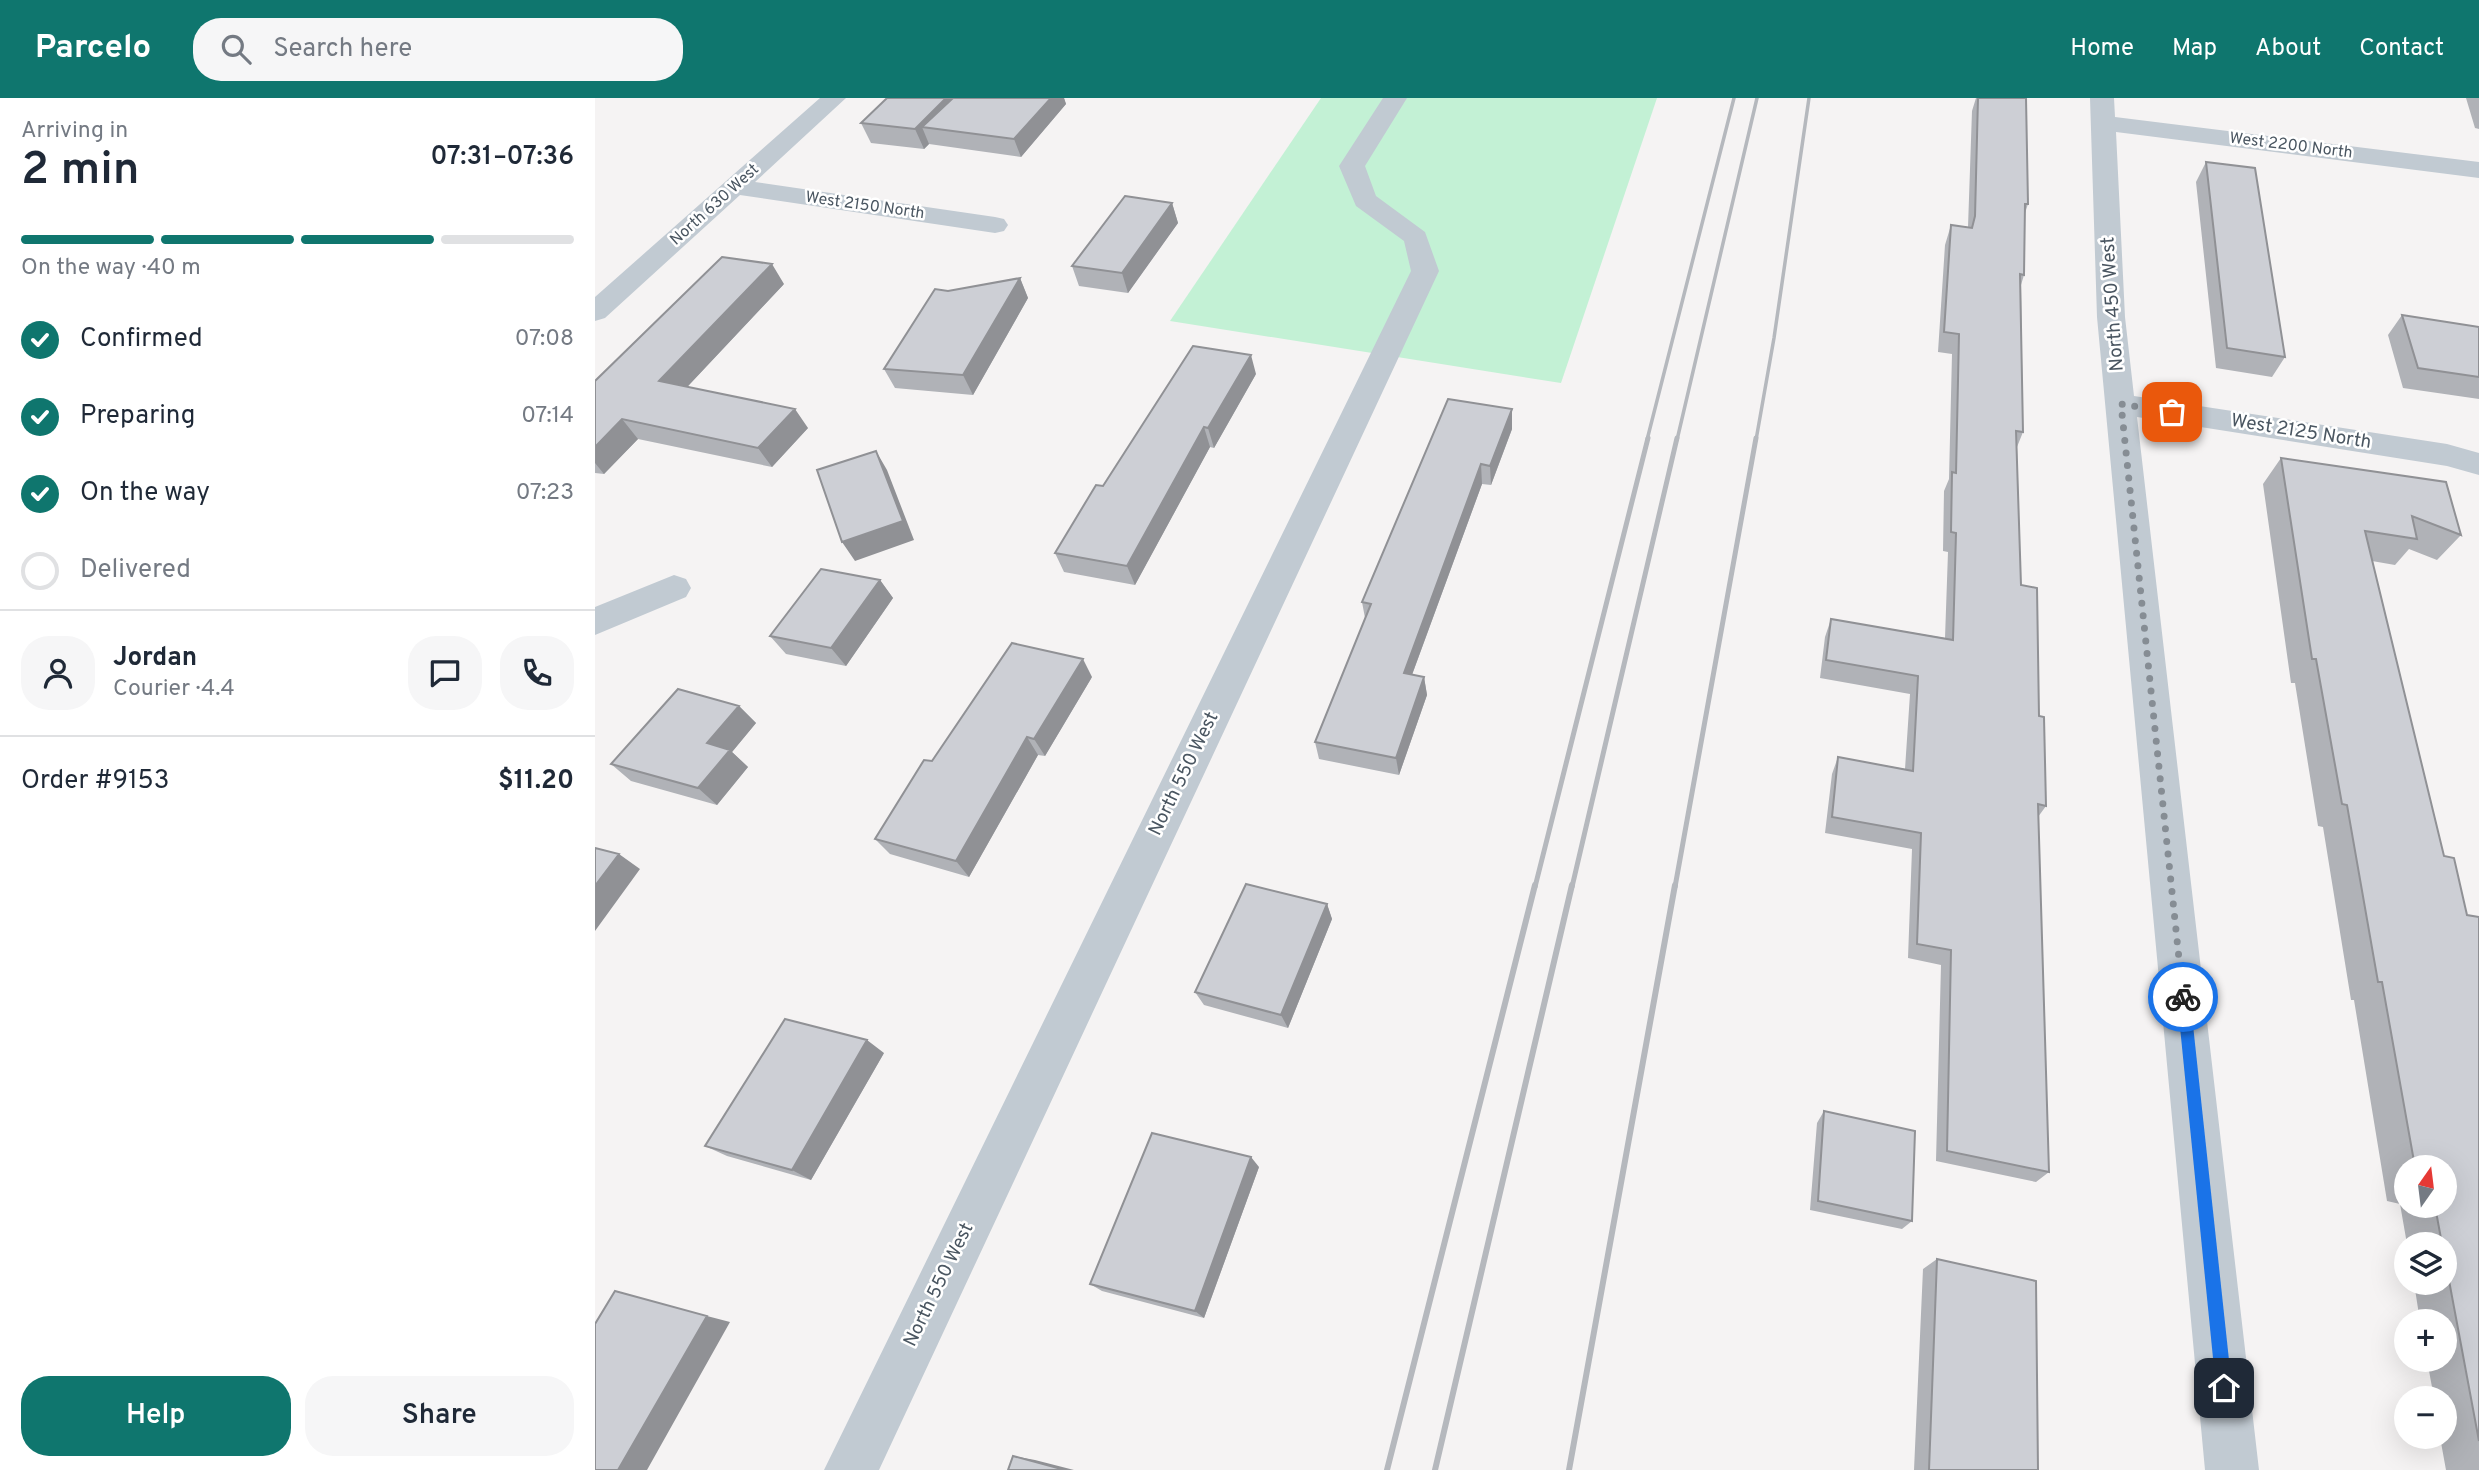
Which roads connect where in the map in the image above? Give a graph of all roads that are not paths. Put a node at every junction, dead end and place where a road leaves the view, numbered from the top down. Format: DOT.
graph roads {
  1 [pos="834,98"];
  2 [pos="1395,98"];
  3 [pos="2103,110"];
  4 [pos="2479,170"];
  5 [pos="735,187"];
  6 [pos="995,225"];
  7 [pos="595,312"];
  8 [pos="2121,404"];
  9 [pos="2479,464"];
  10 [pos="674,588"];
  11 [pos="595,622"];
  12 [pos="851,1470"];
  13 [pos="2232,1470"];
  1 -- 5 [label="street, North 630 West"];
  2 -- 12 [label="street, North 550 West"];
  3 -- 4 [label="street, West 2200 North"];
  3 -- 8 [label="street, North 450 West"];
  5 -- 6 [label="street, West 2150 North"];
  5 -- 7 [label="street, North 630 West"];
  8 -- 9 [label="street, West 2125 North"];
  8 -- 13 [label="street, North 450 West"];
  10 -- 11 [label="street"];
}
